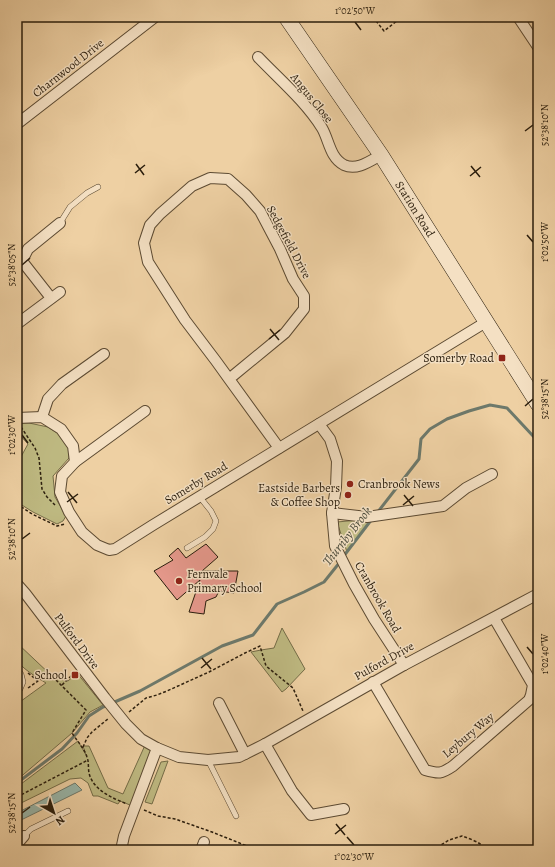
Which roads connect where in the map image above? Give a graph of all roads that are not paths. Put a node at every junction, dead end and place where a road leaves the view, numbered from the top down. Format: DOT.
graph roads {
  1 [pos="155,17"];
  2 [pos="286,17"];
  3 [pos="518,17"];
  4 [pos="538,47"];
  5 [pos="258,57"];
  6 [pos="17,124"];
  7 [pos="381,155"];
  8 [pos="98,187"];
  9 [pos="60,223"];
  10 [pos="60,292"];
  11 [pos="51,298"];
  12 [pos="486,322"];
  13 [pos="17,324"];
  14 [pos="104,354"];
  15 [pos="229,379"];
  16 [pos="538,404"];
  17 [pos="146,411"];
  18 [pos="42,417"];
  19 [pos="19,422"];
  20 [pos="319,424"];
  21 [pos="279,448"];
  22 [pos="75,462"];
  23 [pos="492,474"];
  24 [pos="199,496"];
  25 [pos="332,513"];
  26 [pos="187,548"];
  27 [pos="17,584"];
  28 [pos="538,594"];
  29 [pos="494,618"];
  30 [pos="404,665"];
  31 [pos="17,670"];
  32 [pos="373,682"];
  33 [pos="17,690"];
  34 [pos="219,703"];
  35 [pos="265,744"];
  36 [pos="157,748"];
  37 [pos="245,754"];
  38 [pos="208,760"];
  39 [pos="344,809"];
  40 [pos="68,811"];
  41 [pos="236,816"];
  42 [pos="20,843"];
  43 [pos="121,850"];
  1 -- 6 [label="street, Charnwood Drive"];
  2 -- 7 [label="street, Station Road"];
  3 -- 4 [label="street"];
  5 -- 7 [label="street, Angus Close"];
  7 -- 12 [label="street, Station Road"];
  8 -- 9 [label="lane"];
  9 -- 11 [label="street"];
  10 -- 11 [label="street"];
  11 -- 13 [label="street"];
  12 -- 16 [label="street, Station Road"];
  12 -- 20 [label="street, Somerby Road"];
  14 -- 18 [label="street"];
  15 -- 15 [label="street, Sedgefield Drive"];
  15 -- 21 [label="street, Sedgefield Drive"];
  17 -- 22 [label="street, Somerby Road"];
  18 -- 19 [label="street"];
  18 -- 22 [label="street"];
  20 -- 21 [label="street, Somerby Road"];
  20 -- 25 [label="street, Cranbrook Road"];
  21 -- 24 [label="street, Somerby Road"];
  22 -- 24 [label="street, Somerby Road"];
  23 -- 25 [label="street"];
  24 -- 26 [label="lane"];
  25 -- 30 [label="street, Cranbrook Road"];
  27 -- 36 [label="street, Pulford Drive"];
  28 -- 29 [label="street, Pulford Drive"];
  29 -- 30 [label="street, Pulford Drive"];
  29 -- 32 [label="street, Leybury Way"];
  30 -- 32 [label="street, Pulford Drive"];
  31 -- 33 [label="lane"];
  32 -- 35 [label="street, Pulford Drive"];
  34 -- 37 [label="street"];
  35 -- 37 [label="street, Pulford Drive"];
  35 -- 39 [label="street"];
  36 -- 38 [label="street, Pulford Drive"];
  36 -- 43 [label="street"];
  37 -- 38 [label="street, Pulford Drive"];
  38 -- 41 [label="lane"];
  40 -- 42 [label="lane"];
}
